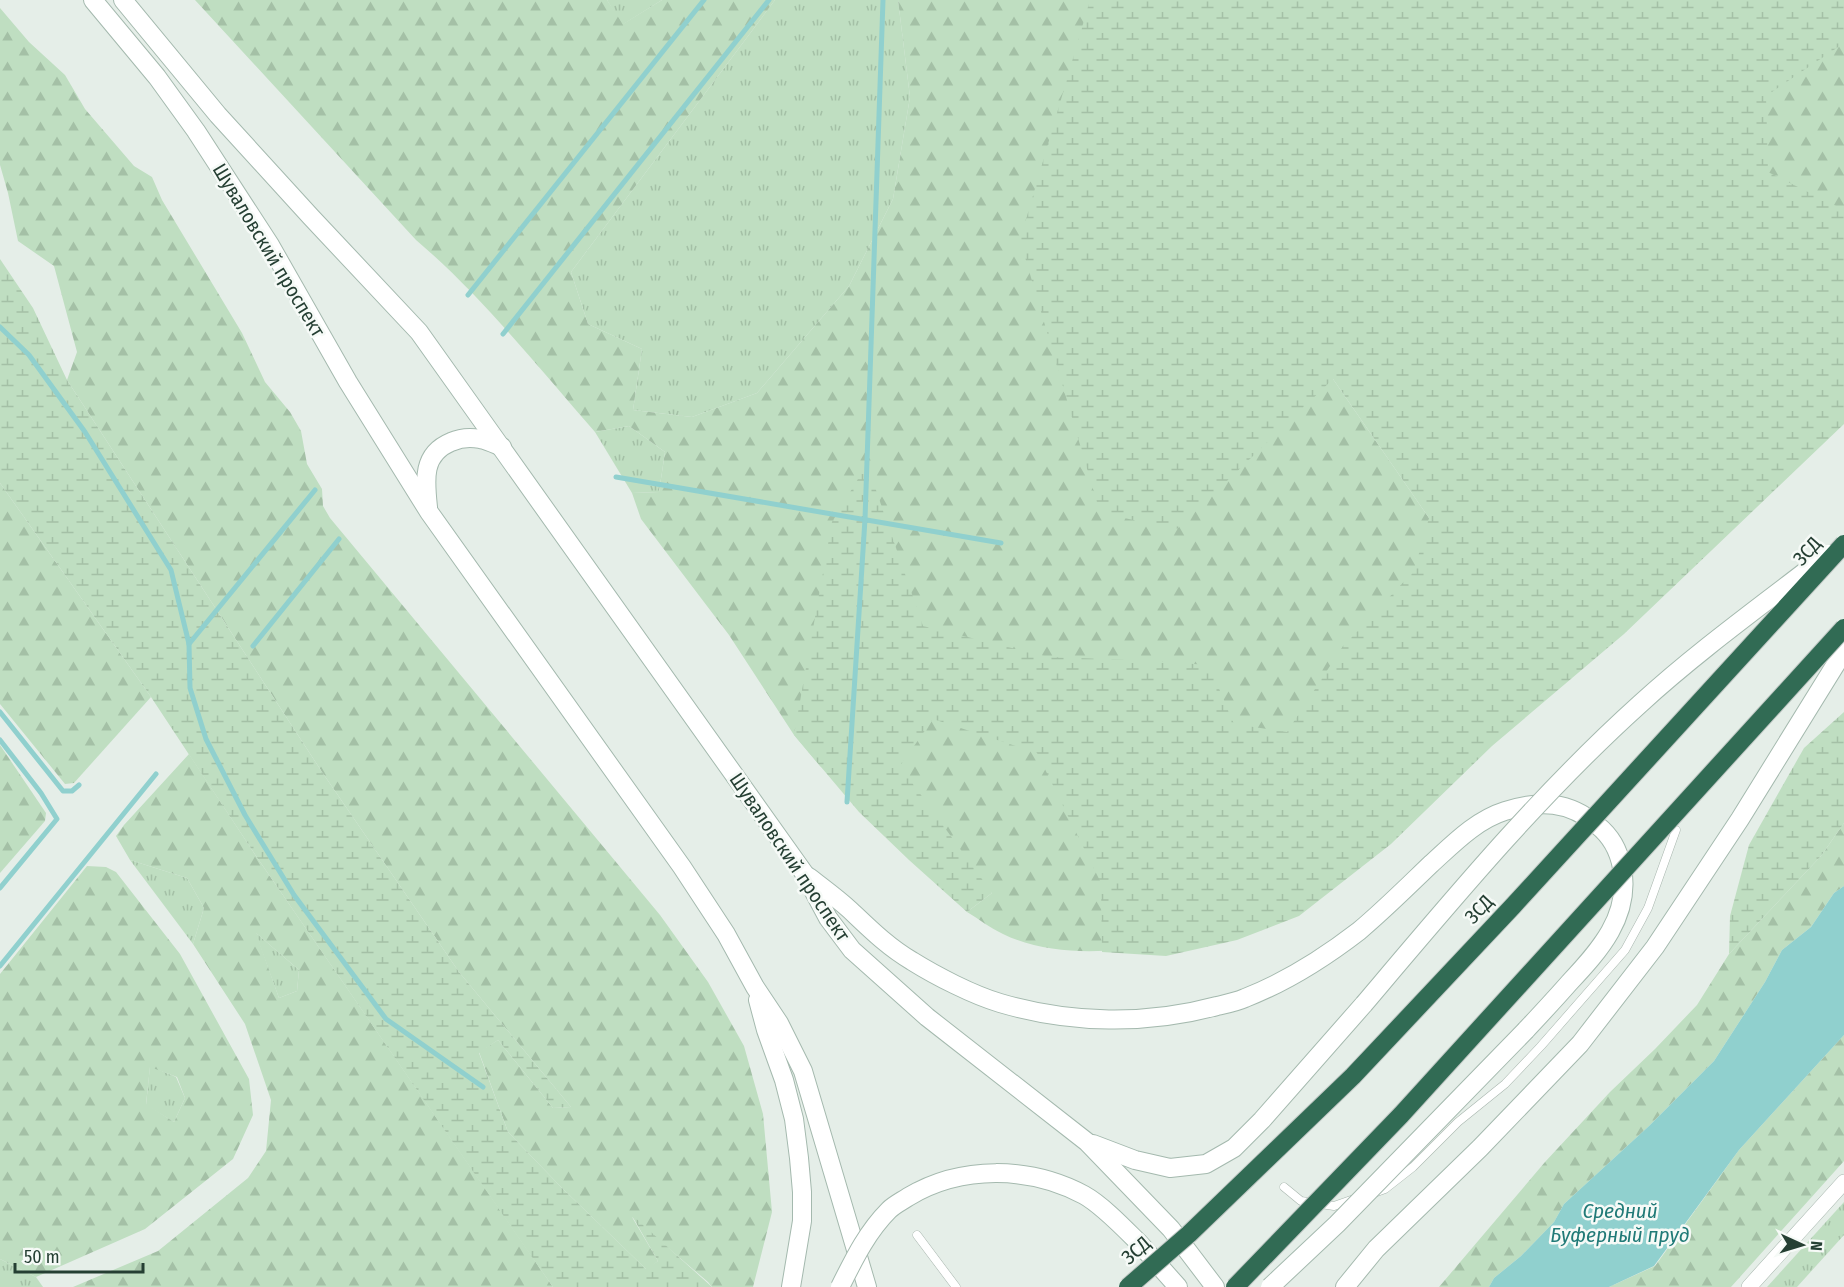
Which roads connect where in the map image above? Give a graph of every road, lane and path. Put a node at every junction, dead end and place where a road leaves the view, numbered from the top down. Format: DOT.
graph roads {
  1 [pos="93,0"];
  2 [pos="123,0"];
  3 [pos="502,447"];
  4 [pos="429,512"];
  5 [pos="1844,543"];
  6 [pos="1844,628"];
  7 [pos="1844,651"];
  8 [pos="1676,830"];
  9 [pos="804,873"];
  10 [pos="754,987"];
  11 [pos="1087,1142"];
  12 [pos="1844,1182"];
  13 [pos="1284,1187"];
  14 [pos="917,1235"];
  15 [pos="791,1287"];
  16 [pos="840,1287"];
  17 [pos="867,1287"];
  18 [pos="956,1287"];
  19 [pos="1128,1287"];
  20 [pos="1178,1287"];
  21 [pos="1215,1287"];
  22 [pos="1235,1287"];
  23 [pos="1270,1287"];
  24 [pos="1345,1287"];
  25 [pos="1749,1287"];
  1 -- 4 [label="main road, Шуваловский проспект"];
  2 -- 3 [label="main road, Шуваловский проспект"];
  3 -- 4 [label="main road, Шуваловский проспект"];
  3 -- 9 [label="main road, Шуваловский проспект"];
  4 -- 10 [label="main road, Шуваловский проспект"];
  5 -- 11 [label="main road, bridge"];
  5 -- 19 [label="highway, ЗСД, bridge"];
  6 -- 22 [label="highway, bridge"];
  7 -- 24 [label="main road"];
  8 -- 13 [label="lane"];
  9 -- 11 [label="main road, Шуваловский проспект"];
  9 -- 23 [label="main road, bridge"];
  10 -- 15 [label="main road"];
  10 -- 17 [label="main road, Шуваловский проспект"];
  11 -- 21 [label="main road, Шуваловский проспект"];
  12 -- 25 [label="street"];
  14 -- 18 [label="lane"];
  16 -- 20 [label="main road, bridge"];
}
